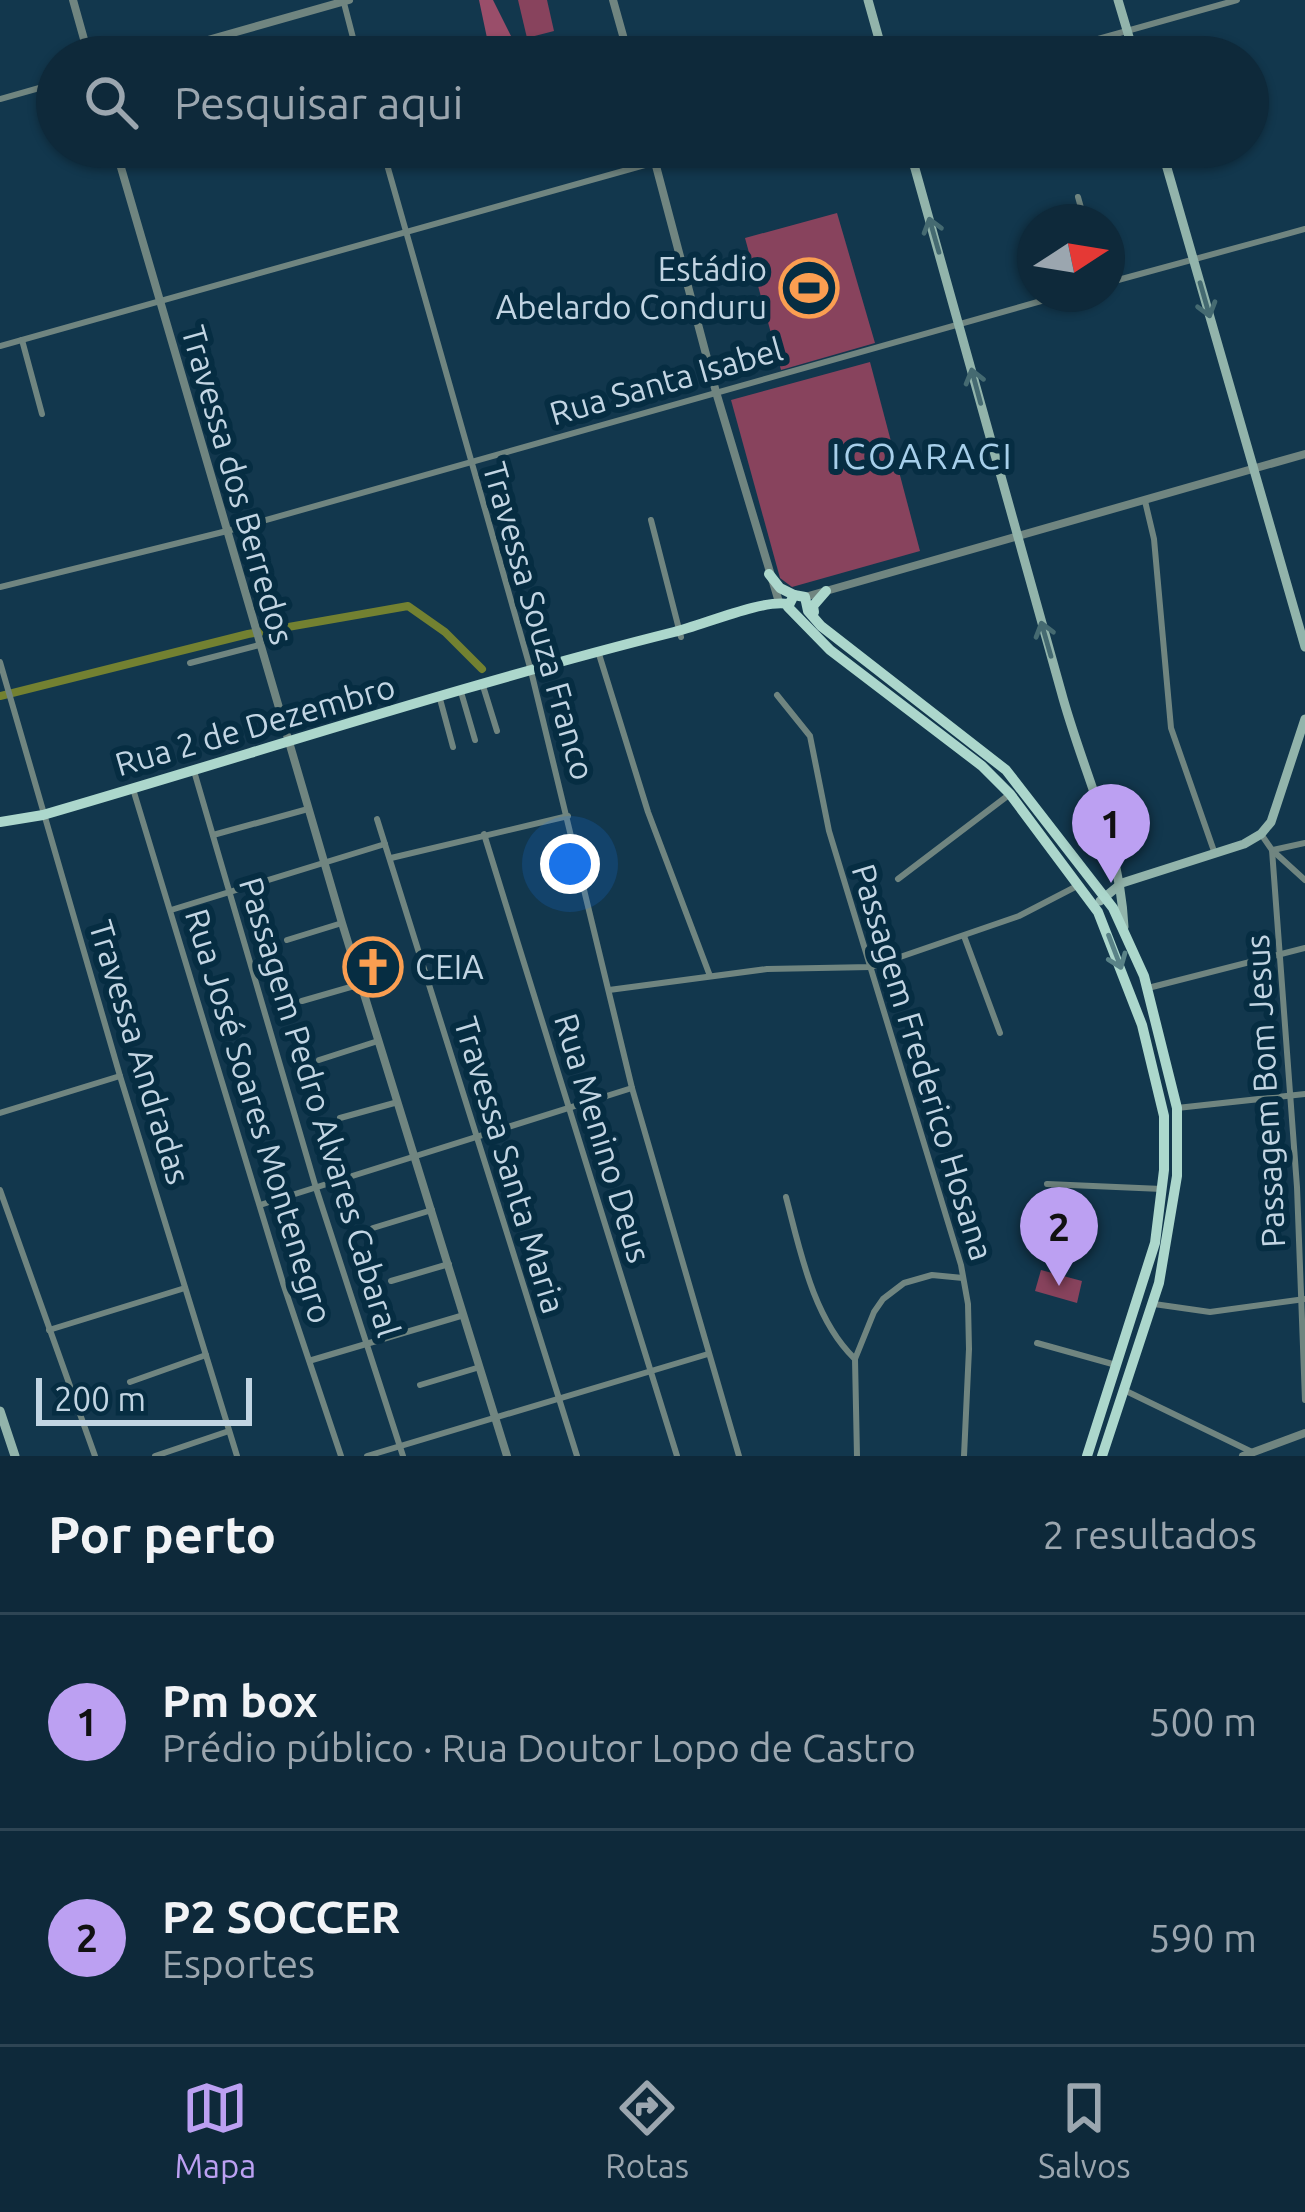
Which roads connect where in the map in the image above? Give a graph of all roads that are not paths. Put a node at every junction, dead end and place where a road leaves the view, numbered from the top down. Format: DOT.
graph roads {
  1 [pos="73,0"];
  2 [pos="345,0"];
  3 [pos="613,0"];
  4 [pos="868,0"];
  5 [pos="1118,0"];
  6 [pos="1237,0"];
  7 [pos="1127,31"];
  8 [pos="83,36"];
  9 [pos="221,36"];
  10 [pos="353,36"];
  11 [pos="623,36"];
  12 [pos="878,36"];
  13 [pos="1110,36"];
  14 [pos="1129,36"];
  15 [pos="36,89"];
  16 [pos="0,99"];
  17 [pos="121,168"];
  18 [pos="388,168"];
  19 [pos="633,168"];
  20 [pos="656,168"];
  21 [pos="915,168"];
  22 [pos="1167,168"];
  23 [pos="1078,197"];
  24 [pos="1080,204"];
  25 [pos="1305,229"];
  26 [pos="406,234"];
  27 [pos="1194,260"];
  28 [pos="1125,278"];
  29 [pos="160,302"];
  30 [pos="1017,307"];
  31 [pos="958,323"];
  32 [pos="22,340"];
  33 [pos="0,346"];
  34 [pos="716,392"];
  35 [pos="41,414"];
  36 [pos="1305,454"];
  37 [pos="469,460"];
  38 [pos="1252,469"];
  39 [pos="1145,500"];
  40 [pos="651,520"];
  41 [pos="226,531"];
  42 [pos="1016,534"];
  43 [pos="769,574"];
  44 [pos="0,587"];
  45 [pos="826,591"];
  46 [pos="791,600"];
  47 [pos="803,614"];
  48 [pos="820,626"];
  49 [pos="680,634"];
  50 [pos="259,645"];
  51 [pos="1305,647"];
  52 [pos="598,654"];
  53 [pos="0,662"];
  54 [pos="190,663"];
  55 [pos="529,673"];
  56 [pos="483,686"];
  57 [pos="461,692"];
  58 [pos="777,695"];
  59 [pos="440,699"];
  60 [pos="1305,719"];
  61 [pos="496,731"];
  62 [pos="475,740"];
  63 [pos="287,742"];
  64 [pos="453,747"];
  65 [pos="194,771"];
  66 [pos="134,789"];
  67 [pos="1010,794"];
  68 [pos="308,808"];
  69 [pos="43,815"];
  70 [pos="568,816"];
  71 [pos="377,819"];
  72 [pos="0,822"];
  73 [pos="484,834"];
  74 [pos="1261,834"];
  75 [pos="213,836"];
  76 [pos="1305,843"];
  77 [pos="385,844"];
  78 [pos="1272,850"];
  79 [pos="1215,854"];
  80 [pos="390,859"];
  81 [pos="324,863"];
  82 [pos="898,879"];
  83 [pos="1305,880"];
  84 [pos="1122,883"];
  85 [pos="1079,885"];
  86 [pos="228,891"];
  87 [pos="1104,895"];
  88 [pos="171,910"];
  89 [pos="1098,912"];
  90 [pos="342,923"];
  91 [pos="1124,928"];
  92 [pos="964,936"];
  93 [pos="287,940"];
  94 [pos="1305,948"];
  95 [pos="1282,954"];
  96 [pos="872,967"];
  97 [pos="710,976"];
  98 [pos="361,984"];
  99 [pos="1148,988"];
  100 [pos="609,990"];
  101 [pos="1131,992"];
  102 [pos="302,1001"];
  103 [pos="1000,1034"];
  104 [pos="378,1041"];
  105 [pos="319,1060"];
  106 [pos="1163,1075"];
  107 [pos="120,1076"];
  108 [pos="632,1088"];
  109 [pos="1305,1094"];
  110 [pos="1291,1096"];
  111 [pos="398,1102"];
  112 [pos="569,1108"];
  113 [pos="1177,1108"];
  114 [pos="0,1113"];
  115 [pos="340,1118"];
  116 [pos="477,1138"];
  117 [pos="415,1157"];
  118 [pos="1047,1184"];
  119 [pos="316,1188"];
  120 [pos="1162,1189"];
  121 [pos="0,1190"];
  122 [pos="785,1197"];
  123 [pos="260,1205"];
  124 [pos="432,1210"];
  125 [pos="373,1228"];
  126 [pos="1161,1245"];
  127 [pos="449,1264"];
  128 [pos="963,1278"];
  129 [pos="392,1281"];
  130 [pos="185,1288"];
  131 [pos="1303,1299"];
  132 [pos="1152,1304"];
  133 [pos="464,1315"];
  134 [pos="49,1330"];
  135 [pos="368,1342"];
  136 [pos="1037,1343"];
  137 [pos="708,1354"];
  138 [pos="206,1355"];
  139 [pos="855,1359"];
  140 [pos="310,1360"];
  141 [pos="1116,1365"];
  142 [pos="480,1367"];
  143 [pos="650,1369"];
  144 [pos="130,1382"];
  145 [pos="420,1385"];
  146 [pos="1122,1389"];
  147 [pos="558,1396"];
  148 [pos="1305,1400"];
  149 [pos="0,1411"];
  150 [pos="494,1418"];
  151 [pos="229,1431"];
  152 [pos="1305,1433"];
  153 [pos="399,1445"];
  154 [pos="1255,1453"];
  155 [pos="15,1456"];
  156 [pos="95,1456"];
  157 [pos="155,1456"];
  158 [pos="237,1456"];
  159 [pos="341,1456"];
  160 [pos="367,1456"];
  161 [pos="403,1456"];
  162 [pos="507,1456"];
  163 [pos="577,1456"];
  164 [pos="677,1456"];
  165 [pos="739,1456"];
  166 [pos="857,1456"];
  167 [pos="964,1456"];
  168 [pos="1087,1456"];
  169 [pos="1102,1456"];
  1 -- 8 [label="street"];
  2 -- 9 [label="street"];
  2 -- 10 [label="street"];
  3 -- 11 [label="street"];
  4 -- 12 [label="main road"];
  5 -- 7 [label="main road"];
  6 -- 7 [label="street"];
  7 -- 13 [label="street"];
  7 -- 14 [label="main road"];
  15 -- 16 [label="street"];
  17 -- 29 [label="street, Travessa dos Berredos"];
  18 -- 26 [label="street, Travessa Souza Franco"];
  19 -- 26 [label="street"];
  20 -- 34 [label="street"];
  31 -- 21 [label="main road, one-way"];
  22 -- 27 [label="main road"];
  23 -- 24 [label="street"];
  25 -- 27 [label="street"];
  26 -- 29 [label="street"];
  26 -- 37 [label="street, Travessa Souza Franco"];
  27 -- 28 [label="street"];
  27 -- 38 [label="main road, one-way"];
  29 -- 32 [label="street"];
  29 -- 41 [label="street, Travessa dos Berredos"];
  30 -- 31 [label="street, Rua Santa Isabel"];
  31 -- 34 [label="street, Rua Santa Isabel"];
  42 -- 31 [label="main road, one-way"];
  32 -- 33 [label="street"];
  32 -- 35 [label="street"];
  34 -- 37 [label="street, Rua Santa Isabel"];
  34 -- 43 [label="street"];
  36 -- 38 [label="street, Rua 2 de Dezembro"];
  37 -- 41 [label="street, Rua Santa Isabel"];
  37 -- 55 [label="street, Travessa Souza Franco"];
  38 -- 39 [label="street, Rua 2 de Dezembro"];
  38 -- 51 [label="main road"];
  39 -- 42 [label="street, Rua 2 de Dezembro"];
  39 -- 79 [label="street"];
  40 -- 49 [label="street"];
  41 -- 44 [label="street, Rua Santa Isabel"];
  41 -- 50 [label="street, Travessa dos Berredos"];
  42 -- 45 [label="street, Rua 2 de Dezembro"];
  84 -- 42 [label="main road, one-way"];
  43 -- 46 [label="main road"];
  45 -- 46 [label="street, Rua 2 de Dezembro"];
  45 -- 48 [label="main road"];
  46 -- 47 [label="main road"];
  46 -- 47 [label="main road"];
  46 -- 49 [label="main road, Rua 2 de Dezembro"];
  47 -- 48 [label="main road"];
  47 -- 67 [label="main road"];
  48 -- 87 [label="main road"];
  49 -- 52 [label="main road, Rua 2 de Dezembro"];
  50 -- 54 [label="street"];
  50 -- 63 [label="street, Travessa dos Berredos"];
  52 -- 55 [label="main road, Rua 2 de Dezembro"];
  52 -- 97 [label="street"];
  53 -- 69 [label="street, Travessa Andradas"];
  55 -- 56 [label="main road, Rua 2 de Dezembro"];
  55 -- 70 [label="street, Travessa Souza Franco"];
  56 -- 57 [label="main road, Rua 2 de Dezembro"];
  56 -- 61 [label="street"];
  57 -- 59 [label="main road, Rua 2 de Dezembro"];
  57 -- 62 [label="street"];
  58 -- 96 [label="street, Passagem Frederico Hosana"];
  59 -- 63 [label="main road, Rua 2 de Dezembro"];
  59 -- 64 [label="street"];
  60 -- 74 [label="main road"];
  63 -- 65 [label="main road, Rua 2 de Dezembro"];
  63 -- 68 [label="street, Travessa dos Berredos"];
  65 -- 66 [label="main road, Rua 2 de Dezembro"];
  65 -- 75 [label="street, Passagem Pedro Alvares Cabaral"];
  66 -- 69 [label="main road, Rua 2 de Dezembro"];
  66 -- 88 [label="street, Rua José Soares Montenegro"];
  67 -- 82 [label="street"];
  67 -- 85 [label="main road"];
  68 -- 75 [label="street"];
  68 -- 81 [label="street, Travessa dos Berredos"];
  69 -- 72 [label="main road, Rua 2 de Dezembro"];
  69 -- 107 [label="street, Travessa Andradas"];
  70 -- 73 [label="street"];
  70 -- 100 [label="street, Travessa Souza Franco"];
  71 -- 77 [label="street, Travessa Santa Maria"];
  73 -- 80 [label="street"];
  73 -- 112 [label="street, Rua Menino Deus"];
  74 -- 78 [label="street"];
  74 -- 79 [label="main road"];
  75 -- 86 [label="street, Passagem Pedro Alvares Cabaral"];
  76 -- 78 [label="street"];
  77 -- 80 [label="street, Travessa Santa Maria"];
  77 -- 81 [label="street"];
  78 -- 83 [label="street"];
  78 -- 95 [label="street, Passagem Bom Jesus"];
  79 -- 84 [label="main road"];
  80 -- 116 [label="street, Travessa Santa Maria"];
  81 -- 86 [label="street"];
  81 -- 90 [label="street, Travessa dos Berredos"];
  84 -- 87 [label="main road"];
  84 -- 91 [label="main road"];
  85 -- 89 [label="main road"];
  85 -- 92 [label="street"];
  86 -- 88 [label="street"];
  86 -- 119 [label="street, Passagem Pedro Alvares Cabaral"];
  87 -- 89 [label="main road"];
  87 -- 91 [label="main road"];
  88 -- 123 [label="street, Rua José Soares Montenegro"];
  89 -- 101 [label="main road, one-way"];
  90 -- 93 [label="street"];
  90 -- 98 [label="street, Travessa dos Berredos"];
  91 -- 99 [label="main road"];
  92 -- 96 [label="street"];
  92 -- 103 [label="street"];
  94 -- 95 [label="street"];
  95 -- 99 [label="street"];
  95 -- 110 [label="street, Passagem Bom Jesus"];
  96 -- 97 [label="street"];
  96 -- 128 [label="street, Passagem Frederico Hosana"];
  97 -- 100 [label="street"];
  98 -- 102 [label="street"];
  98 -- 104 [label="street, Travessa dos Berredos"];
  99 -- 101 [label="main road"];
  99 -- 106 [label="main road"];
  100 -- 108 [label="street, Travessa Souza Franco"];
  101 -- 106 [label="main road"];
  104 -- 105 [label="street"];
  104 -- 111 [label="street, Travessa dos Berredos"];
  106 -- 113 [label="main road"];
  106 -- 120 [label="main road"];
  107 -- 114 [label="street"];
  107 -- 130 [label="street, Travessa Andradas"];
  108 -- 112 [label="street"];
  108 -- 137 [label="street, Travessa Souza Franco"];
  109 -- 110 [label="street"];
  110 -- 113 [label="street"];
  110 -- 131 [label="street, Passagem Bom Jesus"];
  111 -- 115 [label="street"];
  111 -- 117 [label="street, Travessa dos Berredos"];
  112 -- 116 [label="street"];
  112 -- 143 [label="street, Rua Menino Deus"];
  113 -- 126 [label="main road"];
  116 -- 117 [label="street"];
  116 -- 147 [label="street, Travessa Santa Maria"];
  117 -- 119 [label="street"];
  117 -- 124 [label="street, Travessa dos Berredos"];
  118 -- 120 [label="street"];
  119 -- 123 [label="street"];
  119 -- 135 [label="street, Passagem Pedro Alvares Cabaral"];
  120 -- 126 [label="main road"];
  121 -- 134 [label="street"];
  122 -- 139 [label="street"];
  123 -- 140 [label="street, Rua José Soares Montenegro"];
  124 -- 125 [label="street"];
  124 -- 127 [label="street, Travessa dos Berredos"];
  126 -- 132 [label="main road"];
  126 -- 141 [label="main road"];
  127 -- 129 [label="street"];
  127 -- 133 [label="street, Travessa dos Berredos"];
  128 -- 139 [label="street"];
  128 -- 167 [label="street, Passagem Frederico Hosana"];
  130 -- 134 [label="street"];
  130 -- 138 [label="street, Travessa Andradas"];
  131 -- 132 [label="street"];
  131 -- 148 [label="street, Passagem Bom Jesus"];
  132 -- 146 [label="main road"];
  133 -- 135 [label="street"];
  133 -- 142 [label="street, Travessa dos Berredos"];
  134 -- 156 [label="street"];
  135 -- 140 [label="street"];
  135 -- 153 [label="street, Passagem Pedro Alvares Cabaral"];
  136 -- 141 [label="street"];
  137 -- 143 [label="street"];
  137 -- 165 [label="street, Travessa Souza Franco"];
  138 -- 144 [label="street"];
  138 -- 151 [label="street, Travessa Andradas"];
  139 -- 166 [label="street"];
  140 -- 159 [label="street, Rua José Soares Montenegro"];
  141 -- 168 [label="main road"];
  142 -- 145 [label="street"];
  142 -- 150 [label="street, Travessa dos Berredos"];
  143 -- 147 [label="street"];
  143 -- 164 [label="street, Rua Menino Deus"];
  146 -- 154 [label="street"];
  146 -- 169 [label="main road"];
  147 -- 150 [label="street"];
  147 -- 163 [label="street, Travessa Santa Maria"];
  149 -- 155 [label="main road"];
  150 -- 153 [label="street"];
  150 -- 162 [label="street, Travessa dos Berredos"];
  151 -- 157 [label="street"];
  151 -- 158 [label="street, Travessa Andradas"];
  152 -- 154 [label="street"];
  153 -- 160 [label="street"];
  153 -- 161 [label="street, Passagem Pedro Alvares Cabaral"];
}
